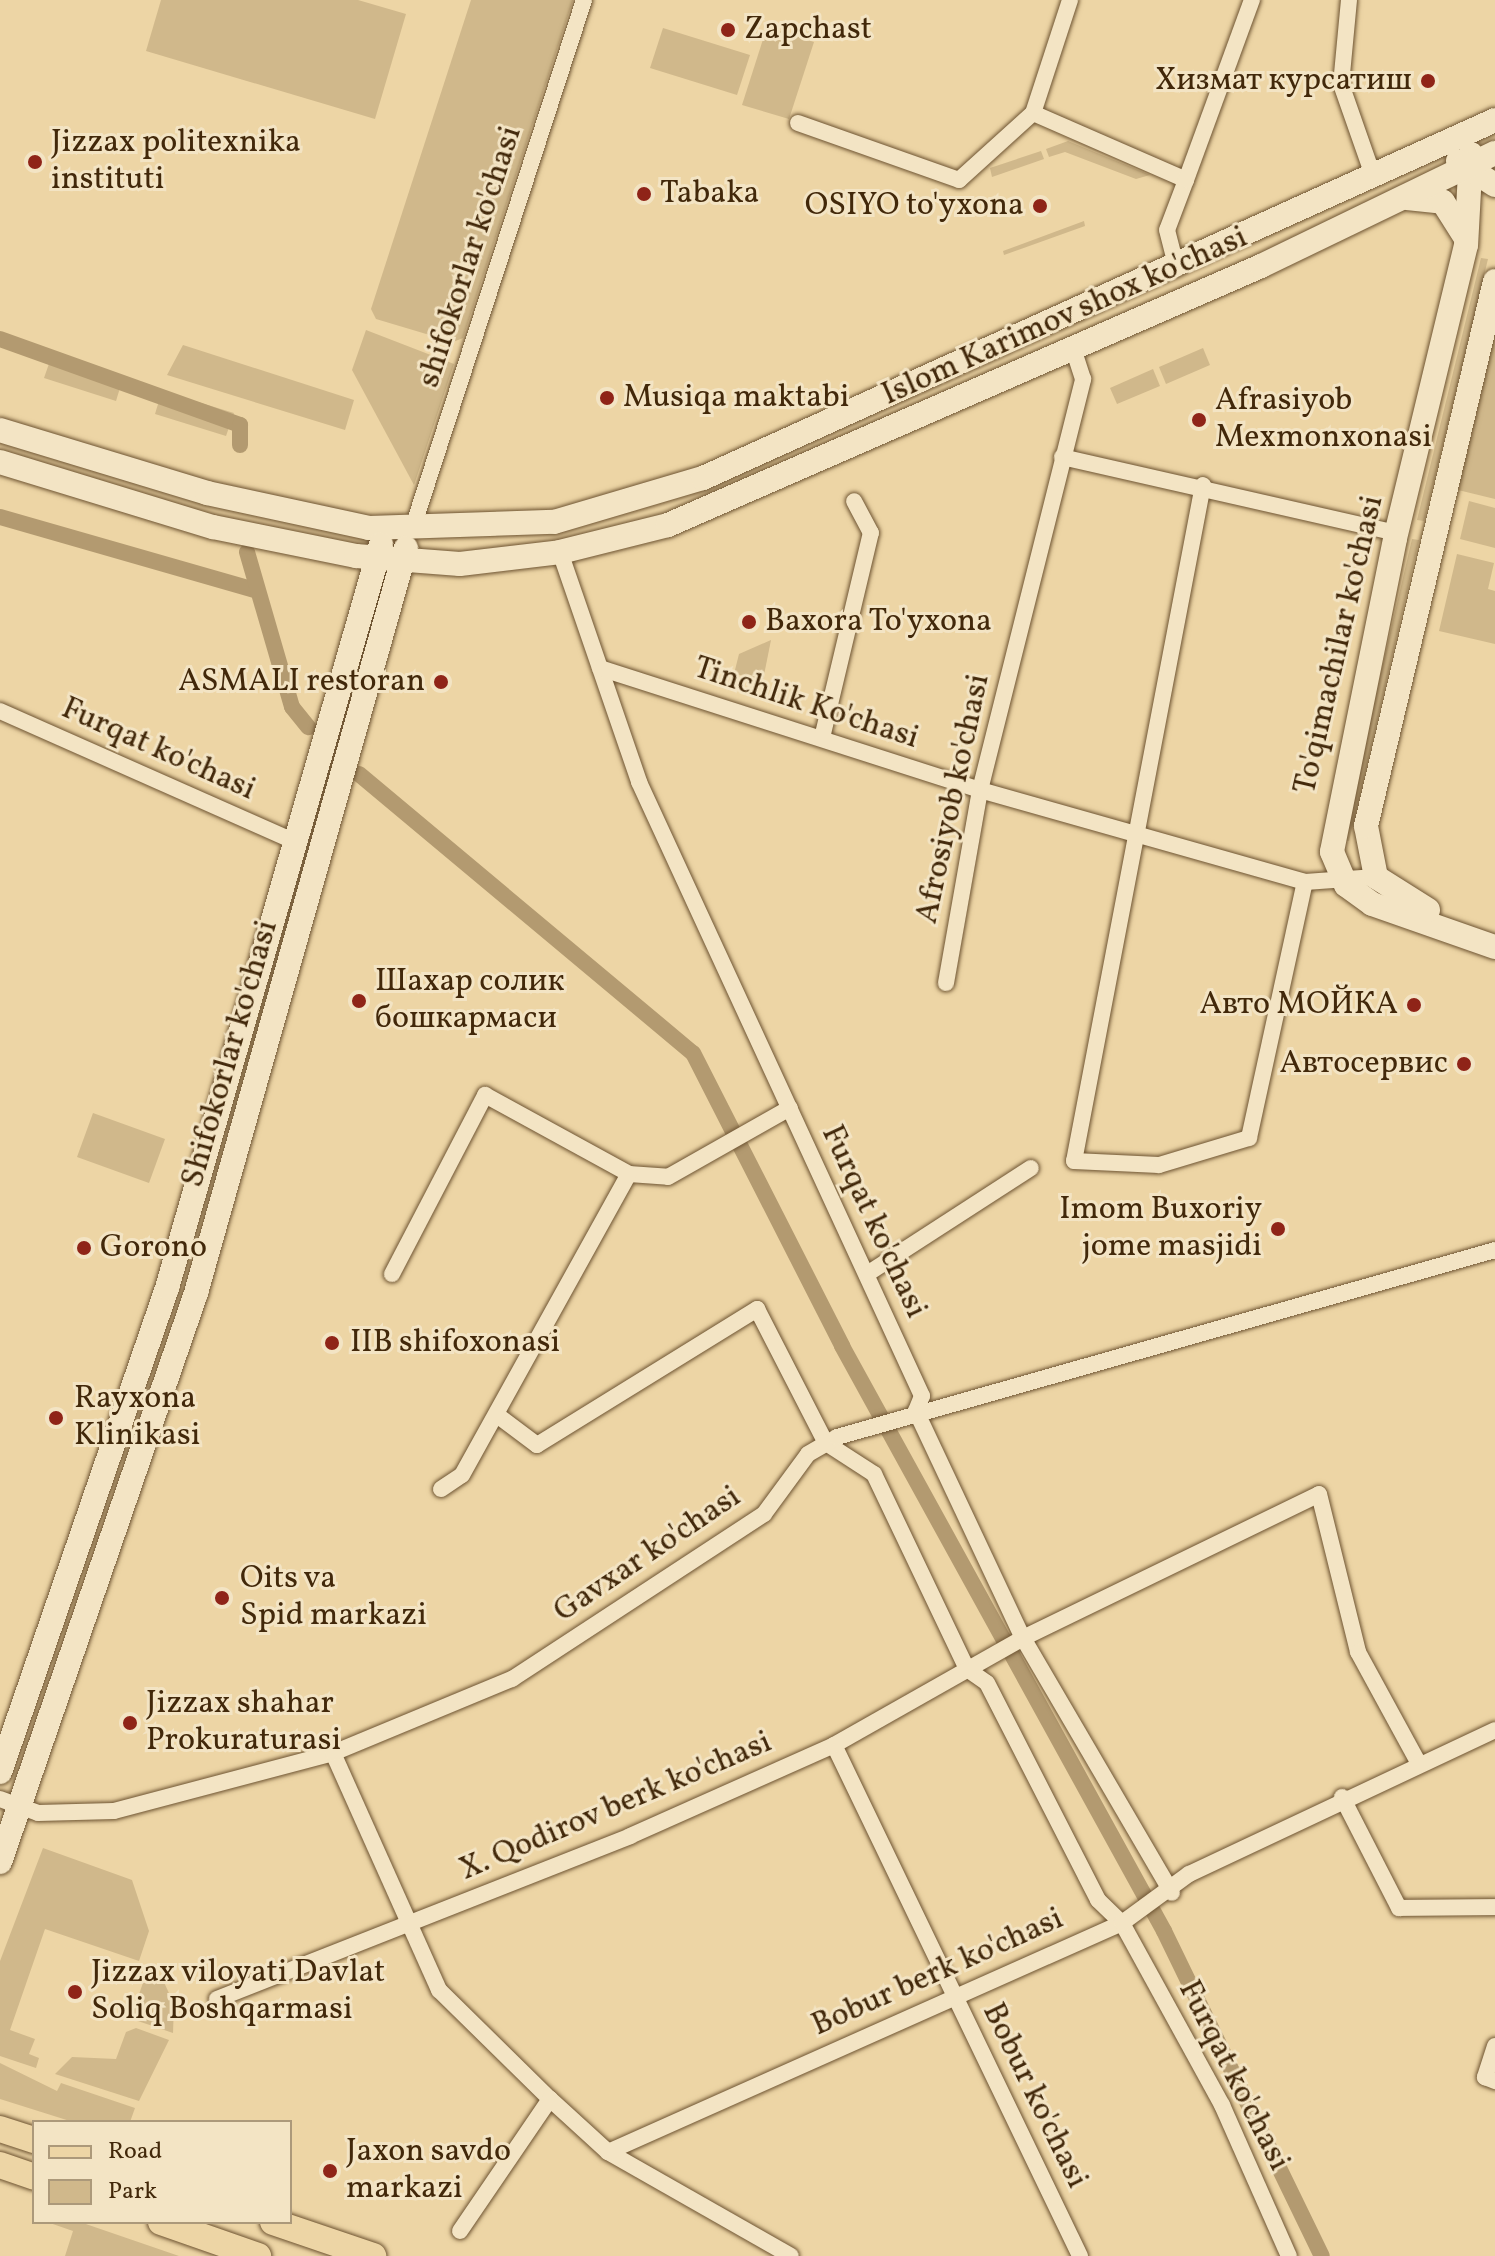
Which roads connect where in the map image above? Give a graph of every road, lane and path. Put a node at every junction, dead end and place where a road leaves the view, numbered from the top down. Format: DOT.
graph roads {
  1 [pos="584,0"];
  2 [pos="1070,0"];
  3 [pos="1252,0"];
  4 [pos="1349,0"];
  5 [pos="1033,113"];
  6 [pos="1495,120"];
  7 [pos="798,123"];
  8 [pos="1495,153"];
  9 [pos="1418,157"];
  10 [pos="1471,165"];
  11 [pos="1374,178"];
  12 [pos="1186,180"];
  13 [pos="1495,185"];
  14 [pos="1405,198"];
  15 [pos="1466,245"];
  16 [pos="1177,269"];
  17 [pos="1495,281"];
  18 [pos="1073,349"];
  19 [pos="0,430"];
  20 [pos="1062,457"];
  21 [pos="0,462"];
  22 [pos="1203,485"];
  23 [pos="854,501"];
  24 [pos="385,529"];
  25 [pos="412,530"];
  26 [pos="1396,536"];
  27 [pos="1433,546"];
  28 [pos="560,552"];
  29 [pos="389,560"];
  30 [pos="600,668"];
  31 [pos="0,711"];
  32 [pos="822,738"];
  33 [pos="980,790"];
  34 [pos="1134,833"];
  35 [pos="293,841"];
  36 [pos="1376,877"];
  37 [pos="1305,882"];
  38 [pos="1346,885"];
  39 [pos="1495,932"];
  40 [pos="1495,947"];
  41 [pos="946,983"];
  42 [pos="790,1108"];
  43 [pos="1031,1168"];
  44 [pos="629,1174"];
  45 [pos="1495,1250"];
  46 [pos="392,1274"];
  47 [pos="867,1274"];
  48 [pos="916,1411"];
  49 [pos="497,1415"];
  50 [pos="826,1443"];
  51 [pos="441,1489"];
  52 [pos="1023,1638"];
  53 [pos="967,1669"];
  54 [pos="1495,1730"];
  55 [pos="834,1745"];
  56 [pos="333,1753"];
  57 [pos="1418,1762"];
  58 [pos="0,1772"];
  59 [pos="1342,1797"];
  60 [pos="10,1802"];
  61 [pos="0,1862"];
  62 [pos="1172,1893"];
  63 [pos="1495,1907"];
  64 [pos="1122,1923"];
  65 [pos="410,1924"];
  66 [pos="955,1995"];
  67 [pos="217,1999"];
  68 [pos="1495,2046"];
  69 [pos="1495,2081"];
  70 [pos="550,2099"];
  71 [pos="0,2129"];
  72 [pos="32,2139"];
  73 [pos="608,2152"];
  74 [pos="0,2165"];
  75 [pos="32,2176"];
  76 [pos="167,2224"];
  77 [pos="279,2224"];
  78 [pos="460,2231"];
  79 [pos="258,2256"];
  80 [pos="373,2256"];
  81 [pos="791,2256"];
  82 [pos="1080,2256"];
  83 [pos="1289,2256"];
  1 -- 25 [label="street, shifokorlar ko'chasi"];
  2 -- 5 [label="street"];
  3 -- 12 [label="street"];
  4 -- 11 [label="street"];
  5 -- 7 [label="street"];
  5 -- 12 [label="street"];
  6 -- 9 [label="main road, Islom Karimov shox ko'chasi"];
  6 -- 10 [label="main road, To'qimachilar ko'chasi"];
  8 -- 10 [label="main road, Islom Karimov shox ko'chasi"];
  9 -- 10 [label="main road"];
  9 -- 11 [label="main road, Islom Karimov shox ko'chasi"];
  10 -- 13 [label="main road"];
  10 -- 14 [label="main road, Islom Karimov shox ko'chasi"];
  10 -- 15 [label="main road, To'qimachilar ko'chasi"];
  11 -- 16 [label="main road, Islom Karimov shox ko'chasi"];
  12 -- 16 [label="street"];
  14 -- 15 [label="main road"];
  14 -- 18 [label="main road, Islom Karimov shox ko'chasi"];
  15 -- 26 [label="main road, To'qimachilar ko'chasi"];
  16 -- 25 [label="main road, Islom Karimov shox ko'chasi"];
  17 -- 27 [label="main road, To'qimachilar ko'chasi"];
  18 -- 20 [label="street, Afrosiyob ko'chasi"];
  18 -- 28 [label="main road, Islom Karimov shox ko'chasi"];
  19 -- 24 [label="main road, Islom Karimov shox ko'chasi"];
  20 -- 22 [label="street"];
  20 -- 33 [label="street, Afrosiyob ko'chasi"];
  21 -- 29 [label="main road, Islom Karimov shox ko'chasi"];
  22 -- 26 [label="street"];
  22 -- 34 [label="street"];
  23 -- 32 [label="street"];
  24 -- 25 [label="main road, Islom Karimov shox ko'chasi"];
  24 -- 29 [label="main road, Shifokorlar ko'chasi"];
  25 -- 29 [label="main road, Shifokorlar ko'chasi"];
  26 -- 27 [label="main road"];
  26 -- 38 [label="main road, To'qimachilar ko'chasi"];
  27 -- 36 [label="main road, To'qimachilar ko'chasi"];
  28 -- 29 [label="main road, Islom Karimov shox ko'chasi"];
  28 -- 30 [label="street, Furqat ko'chasi"];
  29 -- 35 [label="main road, Shifokorlar ko'chasi"];
  29 -- 60 [label="main road, Shifokorlar ko'chasi"];
  30 -- 32 [label="street, Tinchlik Ko'chasi"];
  30 -- 42 [label="street, Furqat ko'chasi"];
  31 -- 35 [label="street, Furqat ko'chasi"];
  32 -- 33 [label="street, Tinchlik Ko'chasi"];
  33 -- 34 [label="street, Tinchlik Ko'chasi"];
  33 -- 41 [label="street, Afrosiyob ko'chasi"];
  34 -- 37 [label="street, Tinchlik Ko'chasi"];
  34 -- 37 [label="street"];
  35 -- 58 [label="main road, Shifokorlar ko'chasi"];
  36 -- 38 [label="street, Tinchlik Ko'chasi"];
  36 -- 39 [label="main road"];
  37 -- 38 [label="street, Tinchlik Ko'chasi"];
  38 -- 40 [label="main road"];
  42 -- 44 [label="street"];
  42 -- 47 [label="street, Furqat ko'chasi"];
  43 -- 47 [label="street"];
  44 -- 46 [label="street"];
  44 -- 49 [label="street"];
  45 -- 48 [label="street, Gavxar ko'chasi"];
  47 -- 48 [label="street, Furqat ko'chasi"];
  48 -- 50 [label="street, Gavxar ko'chasi"];
  48 -- 52 [label="street, Furqat ko'chasi"];
  49 -- 50 [label="street"];
  49 -- 51 [label="street"];
  50 -- 53 [label="street, Furqat ko'chasi"];
  50 -- 56 [label="street, Gavxar ko'chasi"];
  52 -- 53 [label="street, X. Qodirov berk ko'chasi"];
  52 -- 57 [label="street, X. Qodirov berk ko'chasi"];
  52 -- 62 [label="street, Furqat ko'chasi"];
  53 -- 55 [label="street, X. Qodirov berk ko'chasi"];
  53 -- 64 [label="street, Furqat ko'chasi"];
  54 -- 57 [label="street, Bobur berk ko'chasi"];
  55 -- 65 [label="street, X. Qodirov berk ko'chasi"];
  55 -- 66 [label="street, Bobur ko'chasi"];
  56 -- 60 [label="street, Gavxar ko'chasi"];
  56 -- 65 [label="street"];
  57 -- 59 [label="street, Bobur berk ko'chasi"];
  59 -- 62 [label="street, Bobur berk ko'chasi"];
  59 -- 63 [label="street"];
  60 -- 61 [label="main road, Shifokorlar ko'chasi"];
  62 -- 64 [label="street, Bobur berk ko'chasi"];
  64 -- 66 [label="street, Bobur berk ko'chasi"];
  64 -- 83 [label="street, Furqat ko'chasi"];
  65 -- 67 [label="street, X. Qodirov berk ko'chasi"];
  65 -- 70 [label="street"];
  66 -- 73 [label="street, Bobur berk ko'chasi"];
  66 -- 82 [label="street, Bobur ko'chasi"];
  68 -- 69 [label="street"];
  70 -- 73 [label="street"];
  70 -- 78 [label="street"];
  71 -- 72 [label="main road"];
  73 -- 81 [label="street"];
  74 -- 75 [label="main road"];
  76 -- 79 [label="main road"];
  77 -- 80 [label="main road"];
}
